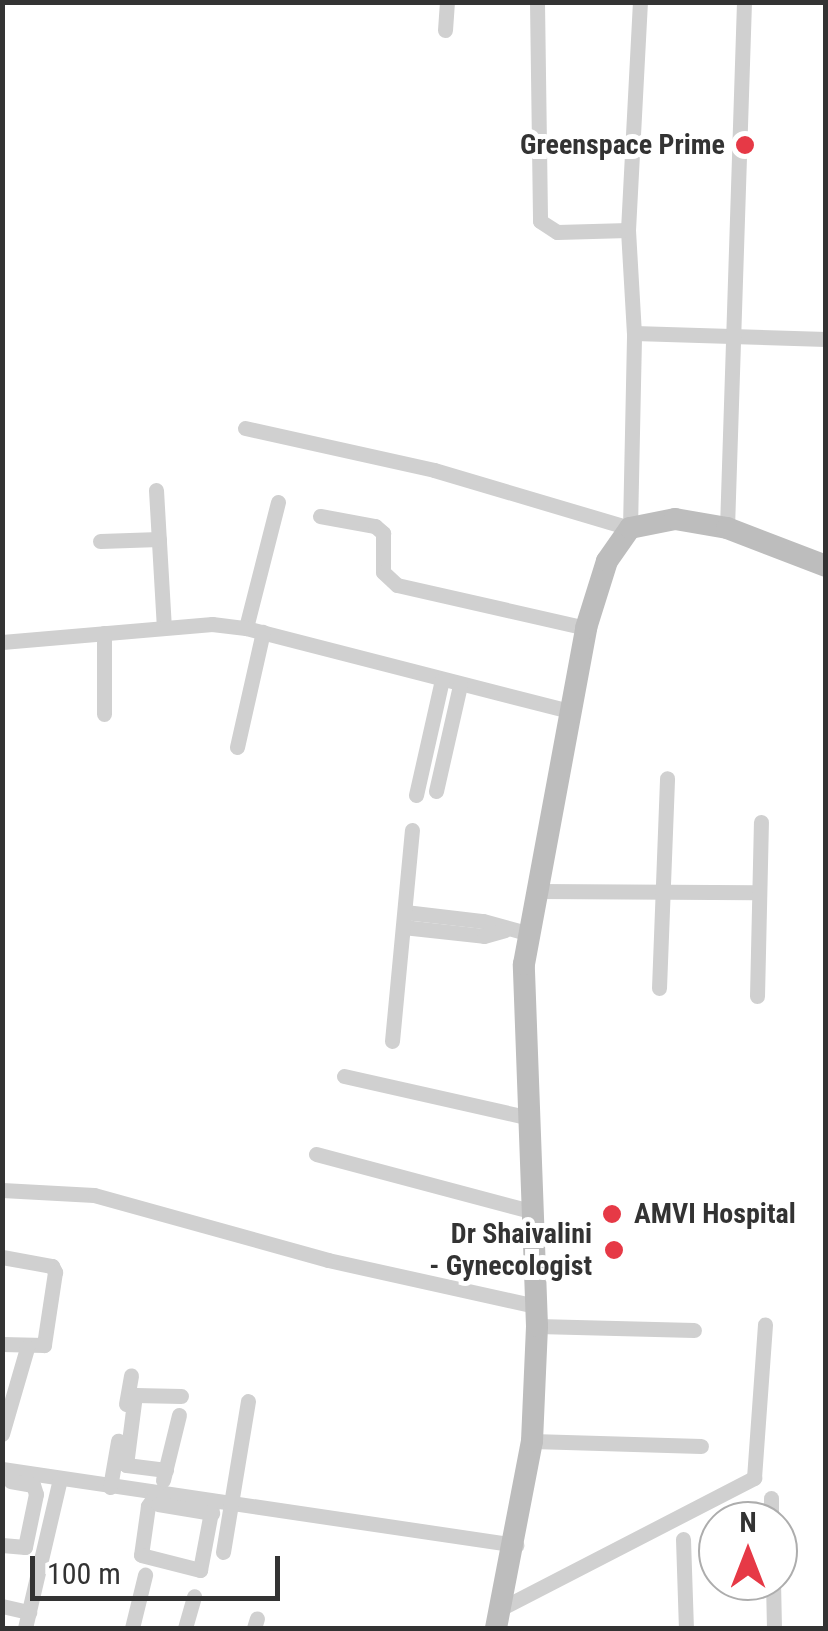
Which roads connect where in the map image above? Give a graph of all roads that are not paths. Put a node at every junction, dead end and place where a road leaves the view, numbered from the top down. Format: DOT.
graph roads {
  1 [pos="447,2"];
  2 [pos="537,2"];
  3 [pos="640,2"];
  4 [pos="744,2"];
  5 [pos="444,30"];
  6 [pos="628,230"];
  7 [pos="634,332"];
  8 [pos="731,339"];
  9 [pos="826,339"];
  10 [pos="245,428"];
  11 [pos="156,490"];
  12 [pos="278,502"];
  13 [pos="320,516"];
  14 [pos="630,528"];
  15 [pos="727,528"];
  16 [pos="159,539"];
  17 [pos="100,541"];
  18 [pos="826,566"];
  19 [pos="164,628"];
  20 [pos="246,628"];
  21 [pos="586,628"];
  22 [pos="263,632"];
  23 [pos="104,633"];
  24 [pos="2,642"];
  25 [pos="442,680"];
  26 [pos="460,685"];
  27 [pos="572,712"];
  28 [pos="104,714"];
  29 [pos="237,747"];
  30 [pos="666,778"];
  31 [pos="436,791"];
  32 [pos="416,796"];
  33 [pos="760,822"];
  34 [pos="412,830"];
  35 [pos="662,889"];
  36 [pos="538,891"];
  37 [pos="756,892"];
  38 [pos="404,919"];
  39 [pos="530,934"];
  40 [pos="658,988"];
  41 [pos="756,996"];
  42 [pos="392,1041"];
  43 [pos="344,1076"];
  44 [pos="526,1116"];
  45 [pos="316,1154"];
  46 [pos="2,1190"];
  47 [pos="530,1211"];
  48 [pos="2,1256"];
  49 [pos="536,1316"];
  50 [pos="765,1324"];
  51 [pos="694,1330"];
  52 [pos="2,1344"];
  53 [pos="27,1348"];
  54 [pos="131,1375"];
  55 [pos="181,1396"];
  56 [pos="248,1402"];
  57 [pos="179,1415"];
  58 [pos="2,1434"];
  59 [pos="532,1441"];
  60 [pos="700,1446"];
  61 [pos="2,1469"];
  62 [pos="166,1470"];
  63 [pos="2,1479"];
  64 [pos="60,1479"];
  65 [pos="110,1486"];
  66 [pos="158,1497"];
  67 [pos="771,1498"];
  68 [pos="771,1501"];
  69 [pos="230,1504"];
  70 [pos="212,1507"];
  71 [pos="32,1508"];
  72 [pos="52,1512"];
  73 [pos="683,1540"];
  74 [pos="2,1545"];
  75 [pos="516,1545"];
  76 [pos="223,1552"];
  77 [pos="145,1575"];
  78 [pos="194,1596"];
  79 [pos="773,1601"];
  80 [pos="2,1606"];
  81 [pos="499,1618"];
  82 [pos="27,1620"];
  83 [pos="132,1628"];
  84 [pos="184,1628"];
  85 [pos="686,1628"];
  86 [pos="774,1628"];
  1 -- 5 [label="street"];
  2 -- 6 [label="street"];
  3 -- 6 [label="street"];
  4 -- 8 [label="street"];
  6 -- 7 [label="street"];
  7 -- 8 [label="street"];
  7 -- 14 [label="street"];
  8 -- 9 [label="street"];
  8 -- 15 [label="street"];
  10 -- 14 [label="street"];
  11 -- 16 [label="street"];
  12 -- 20 [label="street"];
  13 -- 21 [label="street"];
  14 -- 15 [label="street"];
  14 -- 21 [label="street"];
  15 -- 18 [label="street"];
  16 -- 17 [label="street"];
  16 -- 19 [label="street"];
  19 -- 20 [label="street"];
  19 -- 23 [label="street"];
  20 -- 22 [label="street"];
  21 -- 27 [label="street"];
  22 -- 25 [label="street"];
  22 -- 29 [label="street"];
  23 -- 24 [label="street"];
  23 -- 28 [label="street"];
  25 -- 26 [label="street"];
  25 -- 32 [label="street"];
  26 -- 27 [label="street"];
  26 -- 31 [label="street"];
  27 -- 36 [label="street"];
  30 -- 35 [label="street"];
  33 -- 37 [label="street"];
  34 -- 38 [label="street"];
  35 -- 36 [label="street"];
  35 -- 37 [label="street"];
  35 -- 40 [label="street"];
  36 -- 39 [label="street"];
  37 -- 41 [label="street"];
  38 -- 39 [label="street"];
  38 -- 42 [label="street"];
  39 -- 44 [label="street"];
  43 -- 44 [label="street"];
  44 -- 47 [label="street"];
  45 -- 47 [label="street"];
  46 -- 49 [label="street"];
  47 -- 49 [label="street"];
  48 -- 53 [label="street"];
  49 -- 51 [label="street"];
  49 -- 59 [label="street"];
  50 -- 81 [label="street"];
  52 -- 53 [label="street"];
  53 -- 58 [label="street"];
  54 -- 65 [label="street"];
  55 -- 62 [label="street"];
  56 -- 69 [label="street"];
  57 -- 62 [label="street"];
  59 -- 60 [label="street"];
  59 -- 75 [label="street"];
  61 -- 64 [label="street"];
  62 -- 66 [label="street"];
  63 -- 71 [label="street"];
  64 -- 65 [label="street"];
  64 -- 72 [label="street"];
  65 -- 66 [label="street"];
  66 -- 70 [label="street"];
  66 -- 70 [label="street"];
  67 -- 68 [label="street"];
  69 -- 70 [label="street"];
  69 -- 75 [label="street"];
  69 -- 76 [label="street"];
  71 -- 72 [label="street"];
  71 -- 74 [label="street"];
  72 -- 82 [label="street"];
  73 -- 85 [label="street"];
  75 -- 81 [label="street"];
  77 -- 83 [label="street"];
  78 -- 84 [label="street"];
  79 -- 86 [label="street"];
  80 -- 82 [label="street"];
}
